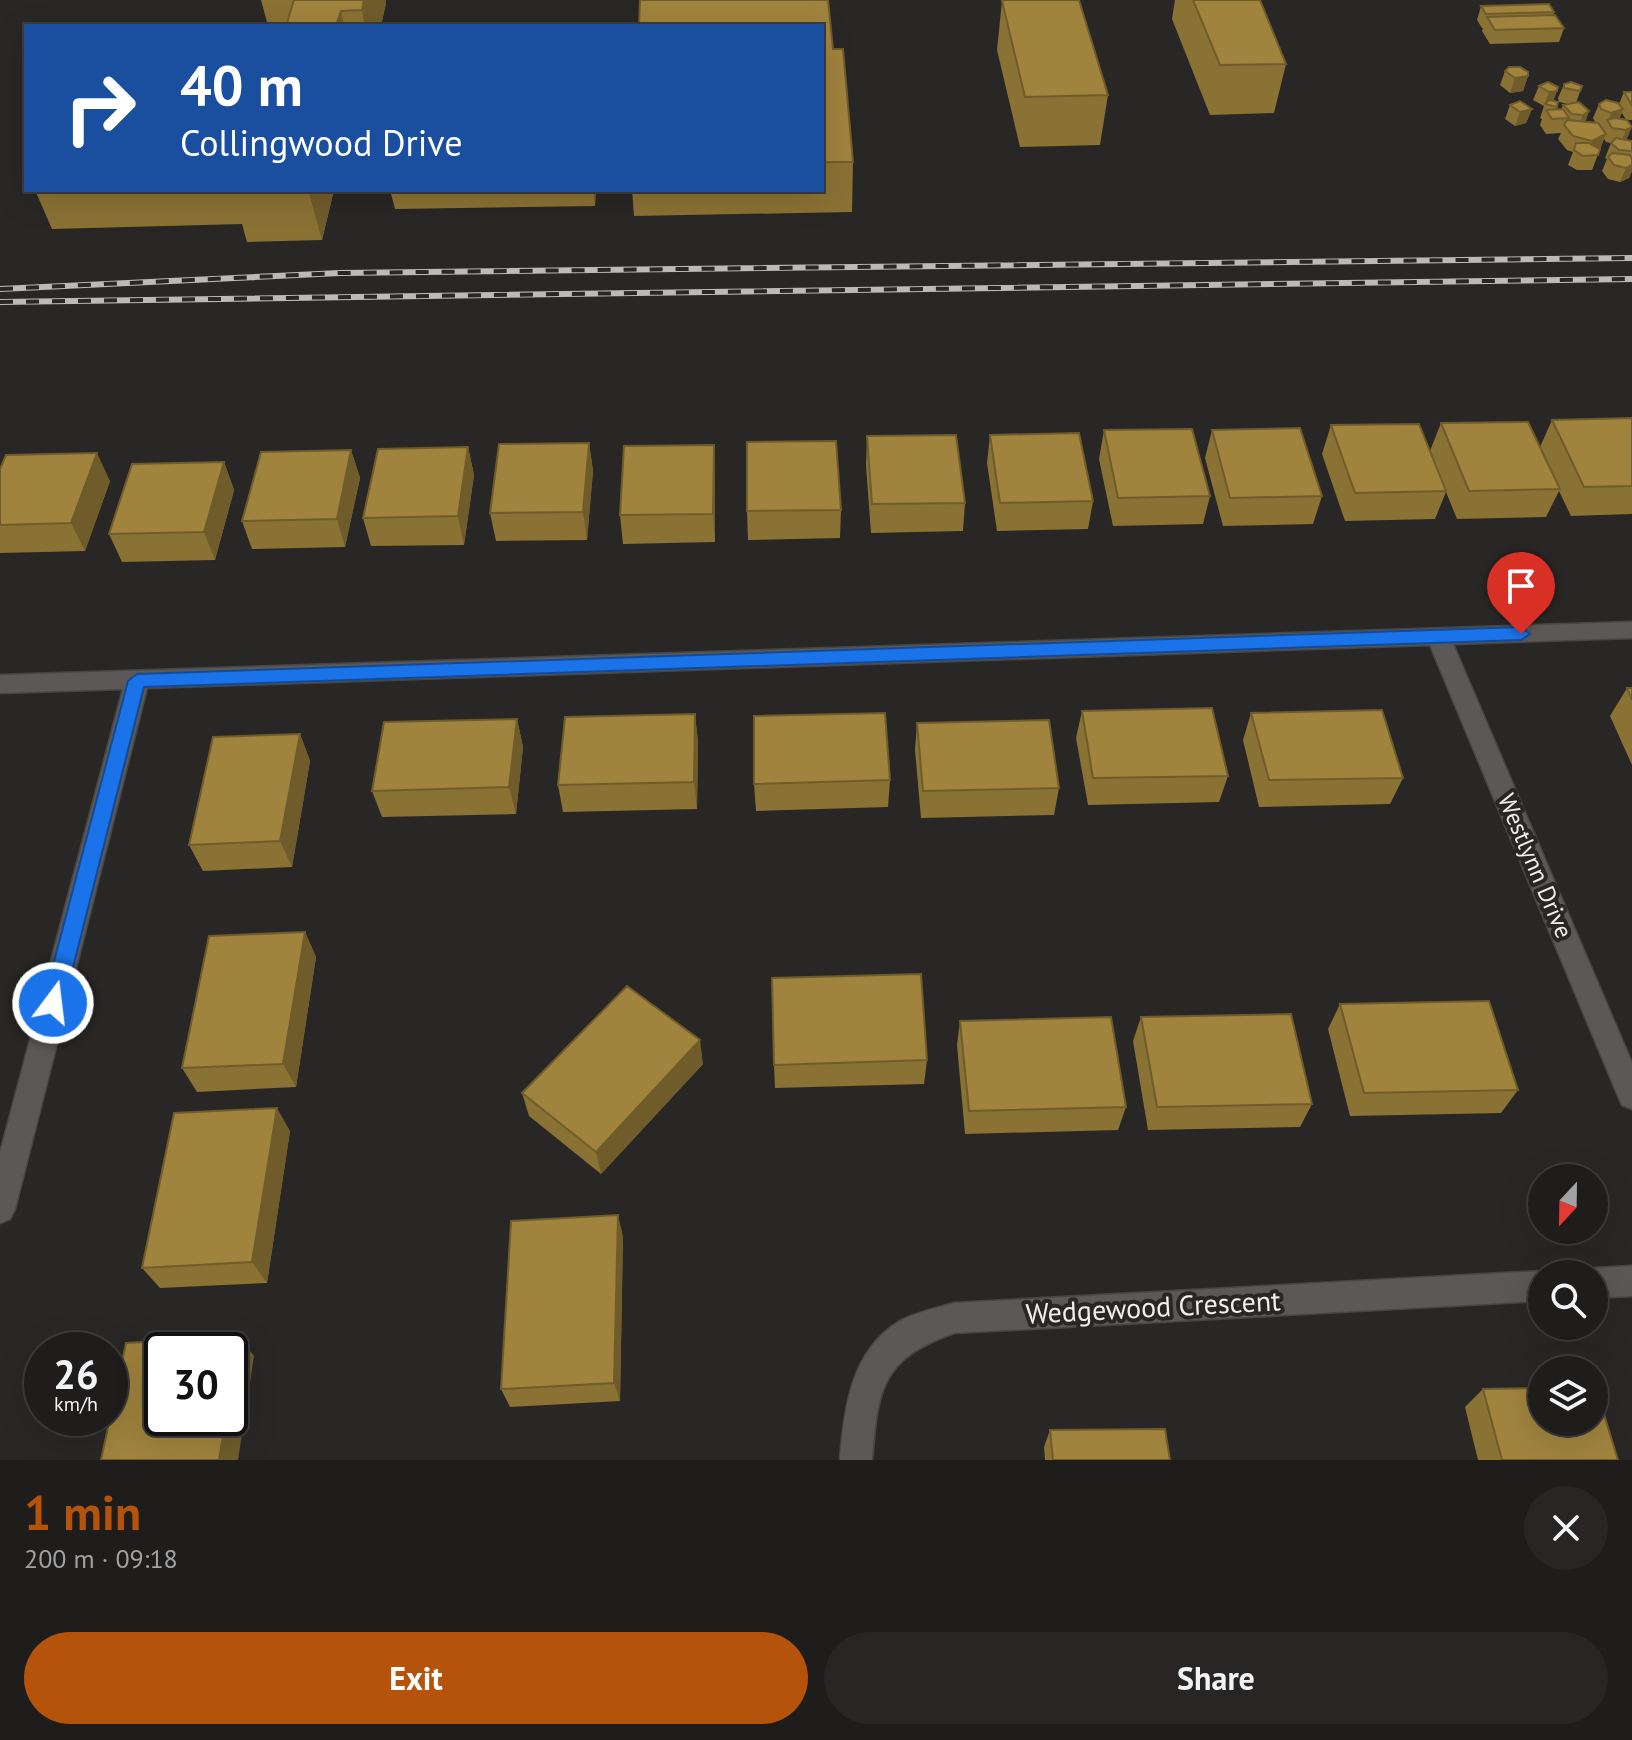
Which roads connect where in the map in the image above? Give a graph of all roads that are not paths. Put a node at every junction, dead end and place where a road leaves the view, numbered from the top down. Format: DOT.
graph roads {
  1 [pos="1632,630"];
  2 [pos="1438,636"];
  3 [pos="137,681"];
  4 [pos="0,684"];
  5 [pos="1632,1096"];
  6 [pos="0,1209"];
  7 [pos="1632,1281"];
  8 [pos="1608,1282"];
  9 [pos="1528,1287"];
  10 [pos="856,1460"];
  1 -- 2 [label="street"];
  2 -- 3 [label="street"];
  2 -- 5 [label="street, Westlynn Drive"];
  3 -- 4 [label="street"];
  3 -- 6 [label="street"];
  7 -- 8 [label="street"];
  9 -- 10 [label="street, Wedgewood Crescent"];
}
